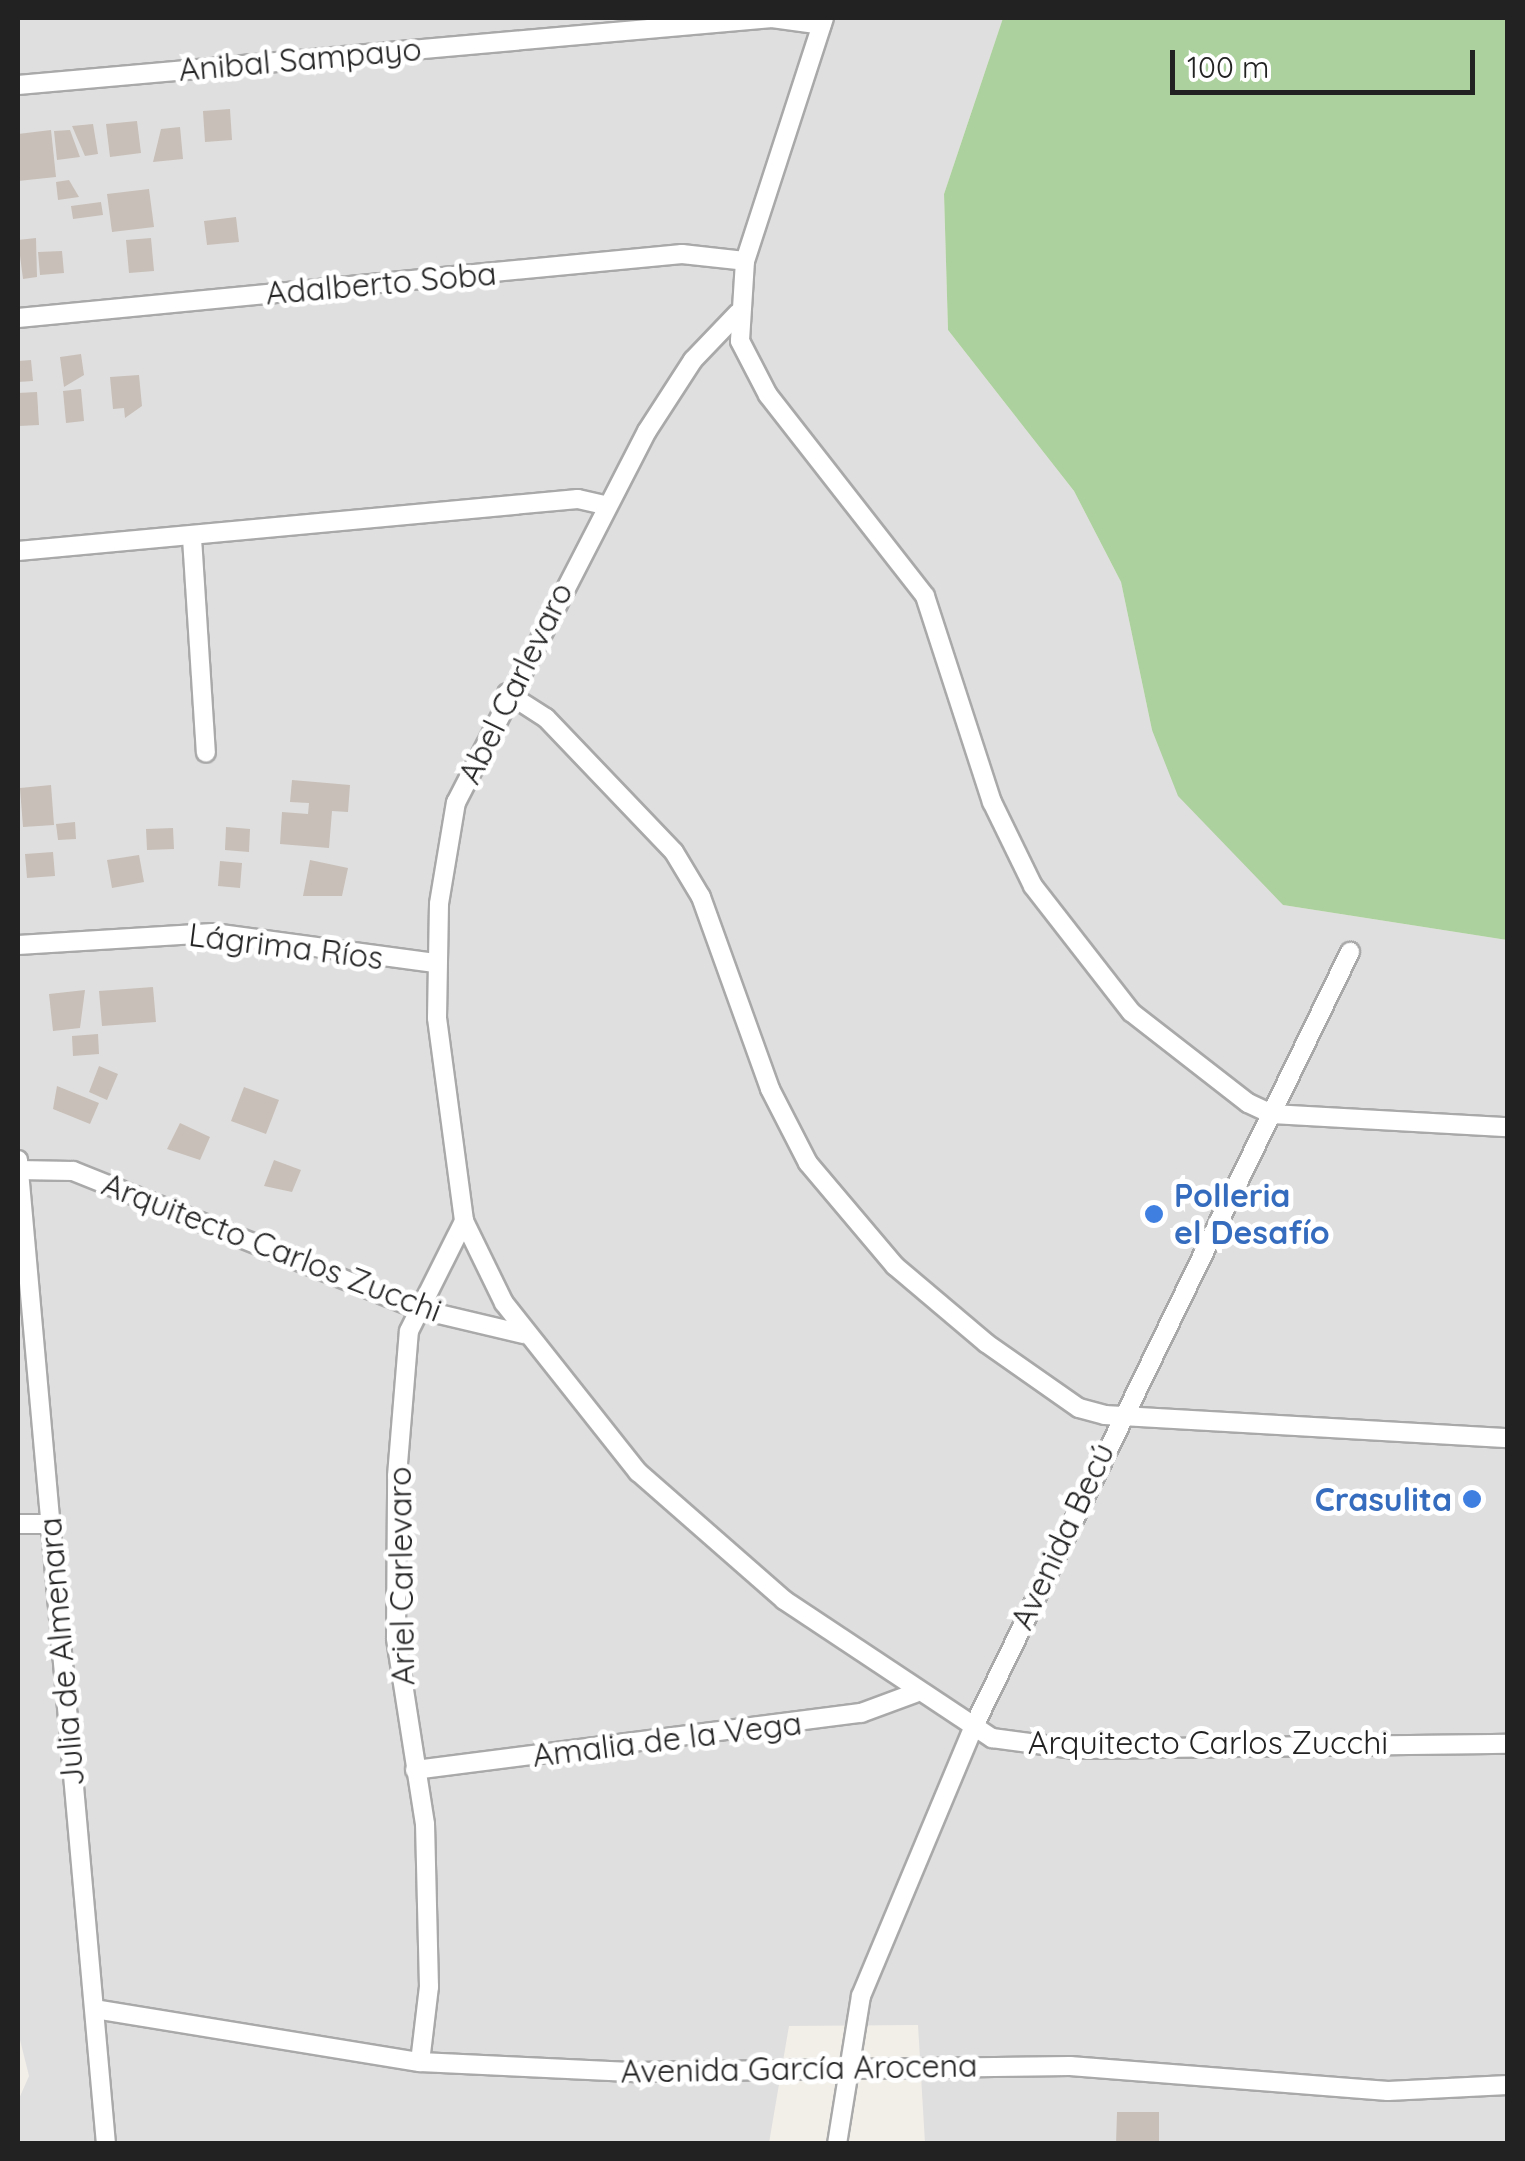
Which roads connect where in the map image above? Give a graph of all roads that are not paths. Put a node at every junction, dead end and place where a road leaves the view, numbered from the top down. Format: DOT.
graph roads {
  1 [pos="823,21"];
  2 [pos="18,85"];
  3 [pos="745,261"];
  4 [pos="738,313"];
  5 [pos="18,318"];
  6 [pos="604,506"];
  7 [pos="192,538"];
  8 [pos="18,551"];
  9 [pos="507,693"];
  10 [pos="206,753"];
  11 [pos="18,945"];
  12 [pos="1350,952"];
  13 [pos="435,963"];
  14 [pos="1272,1114"];
  15 [pos="1508,1127"];
  16 [pos="18,1160"];
  17 [pos="18,1170"];
  18 [pos="464,1221"];
  19 [pos="418,1309"];
  20 [pos="524,1334"];
  21 [pos="1119,1415"];
  22 [pos="1508,1438"];
  23 [pos="18,1524"];
  24 [pos="50,1524"];
  25 [pos="915,1694"];
  26 [pos="973,1728"];
  27 [pos="1508,1744"];
  28 [pos="415,1770"];
  29 [pos="96,2009"];
  30 [pos="420,2062"];
  31 [pos="843,2066"];
  32 [pos="1508,2085"];
  33 [pos="837,2143"];
  34 [pos="106,2144"];
  1 -- 2 [label="street, Anibal Sampayo"];
  1 -- 3 [label="street"];
  3 -- 4 [label="street"];
  3 -- 5 [label="street, Adalberto Soba"];
  4 -- 6 [label="street, Abel Carlevaro"];
  4 -- 14 [label="street"];
  6 -- 7 [label="street"];
  6 -- 9 [label="street, Abel Carlevaro"];
  7 -- 8 [label="street"];
  7 -- 10 [label="street"];
  9 -- 13 [label="street, Abel Carlevaro"];
  9 -- 21 [label="street"];
  11 -- 13 [label="street, Lágrima Ríos"];
  12 -- 14 [label="street, Avenida Becú"];
  13 -- 18 [label="street, Abel Carlevaro"];
  14 -- 15 [label="street"];
  14 -- 21 [label="street, Avenida Becú"];
  16 -- 17 [label="street, Julia de Almenara"];
  17 -- 19 [label="street, Arquitecto Carlos Zucchi"];
  17 -- 24 [label="street, Julia de Almenara"];
  18 -- 19 [label="street, Ariel Carlevaro"];
  18 -- 20 [label="street, Arquitecto Carlos Zucchi"];
  19 -- 20 [label="street, Arquitecto Carlos Zucchi"];
  19 -- 28 [label="street, Ariel Carlevaro"];
  20 -- 25 [label="street, Arquitecto Carlos Zucchi"];
  21 -- 22 [label="street"];
  21 -- 26 [label="street, Avenida Becú"];
  23 -- 24 [label="street"];
  24 -- 29 [label="street, Julia de Almenara"];
  25 -- 26 [label="street, Arquitecto Carlos Zucchi"];
  25 -- 28 [label="street, Amalia de la Vega"];
  26 -- 27 [label="street, Arquitecto Carlos Zucchi"];
  26 -- 31 [label="street, Avenida Becú"];
  28 -- 30 [label="street, Ariel Carlevaro"];
  29 -- 30 [label="street, Avenida García Arocena"];
  29 -- 34 [label="street, Julia de Almenara"];
  30 -- 31 [label="street, Avenida García Arocena"];
  31 -- 32 [label="street, Avenida García Arocena"];
  31 -- 33 [label="street, Avenida Becú"];
}
